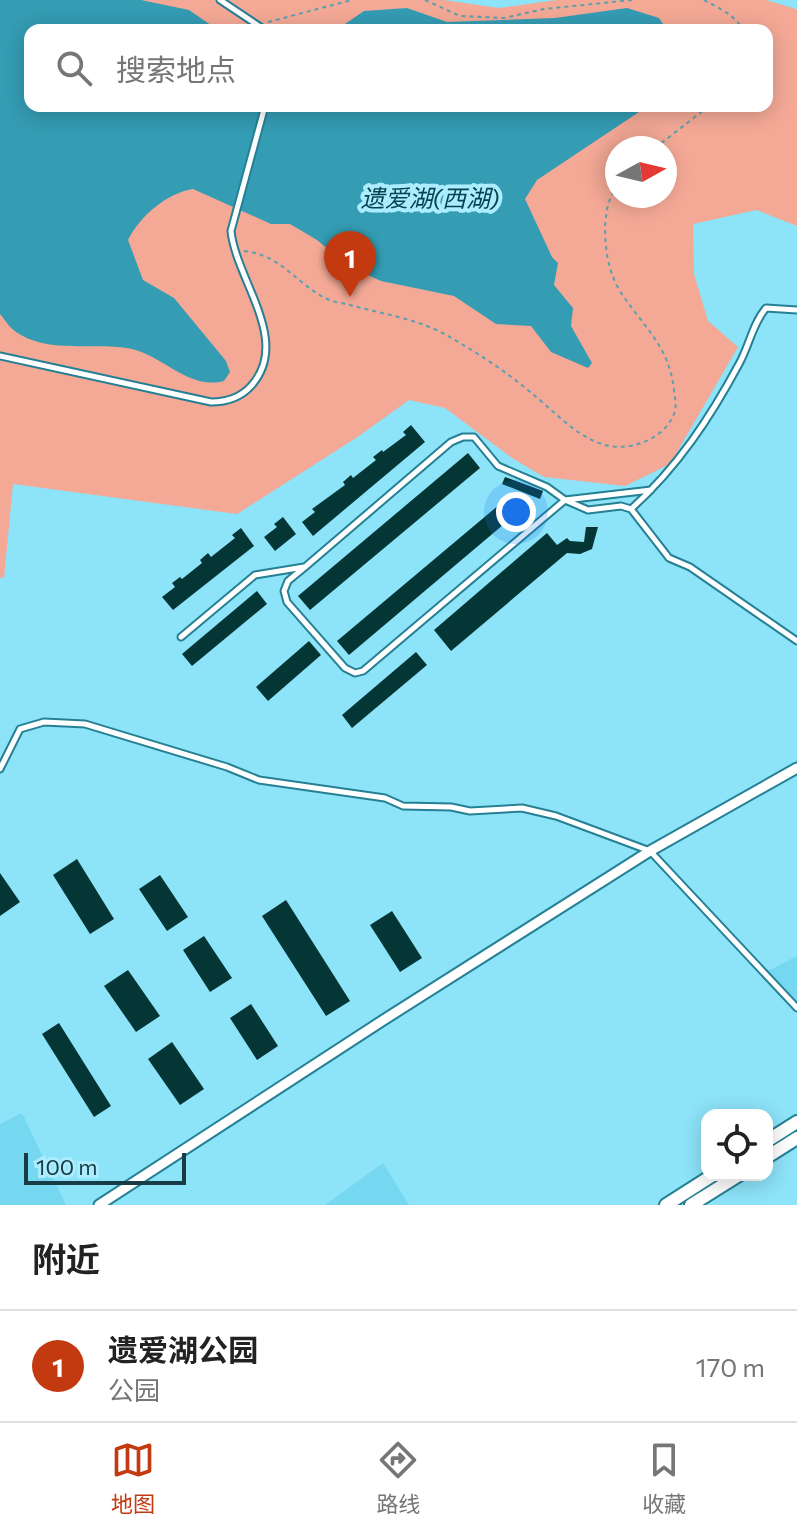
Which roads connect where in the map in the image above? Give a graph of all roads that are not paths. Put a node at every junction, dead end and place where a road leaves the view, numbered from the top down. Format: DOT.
graph roads {
  1 [pos="220,0"];
  2 [pos="256,24"];
  3 [pos="263,112"];
  4 [pos="797,310"];
  5 [pos="0,356"];
  6 [pos="651,490"];
  7 [pos="565,500"];
  8 [pos="631,509"];
  9 [pos="305,567"];
  10 [pos="181,637"];
  11 [pos="797,641"];
  12 [pos="797,768"];
  13 [pos="0,769"];
  14 [pos="650,851"];
  15 [pos="797,1008"];
  16 [pos="797,1122"];
  17 [pos="773,1137"];
  18 [pos="797,1138"];
  19 [pos="773,1153"];
  20 [pos="704,1181"];
  21 [pos="729,1181"];
  22 [pos="99,1205"];
  23 [pos="666,1205"];
  24 [pos="691,1205"];
  1 -- 2 [label="lane"];
  3 -- 5 [label="lane"];
  4 -- 6 [label="lane"];
  6 -- 7 [label="lane"];
  6 -- 8 [label="lane"];
  7 -- 8 [label="lane"];
  7 -- 9 [label="lane"];
  7 -- 9 [label="lane"];
  8 -- 11 [label="lane"];
  9 -- 10 [label="lane"];
  12 -- 14 [label="street"];
  13 -- 14 [label="lane"];
  14 -- 15 [label="lane"];
  14 -- 22 [label="street"];
  16 -- 17 [label="main road"];
  18 -- 19 [label="main road"];
  20 -- 23 [label="main road"];
  21 -- 24 [label="main road"];
}
